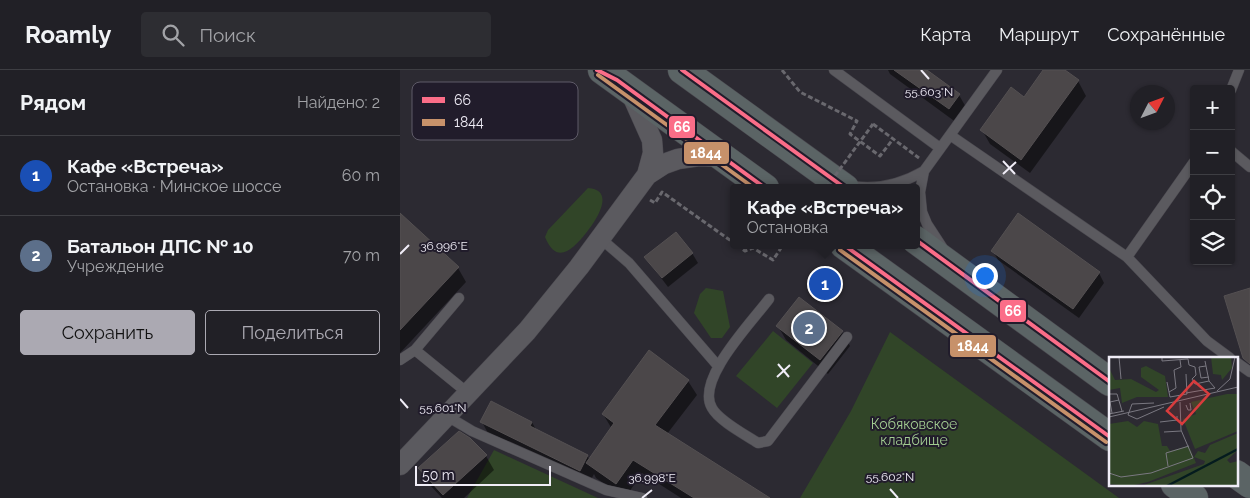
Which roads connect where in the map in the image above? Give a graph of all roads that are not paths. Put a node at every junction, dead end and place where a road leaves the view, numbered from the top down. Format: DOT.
graph roads {
  1 [pos="682,70"];
  2 [pos="834,70"];
  3 [pos="997,70"];
  4 [pos="1239,70"];
  5 [pos="612,77"];
  6 [pos="1233,85"];
  7 [pos="950,135"];
  8 [pos="940,148"];
  9 [pos="1235,154"];
  10 [pos="724,158"];
  11 [pos="1250,167"];
  12 [pos="926,168"];
  13 [pos="1190,168"];
  14 [pos="647,175"];
  15 [pos="760,184"];
  16 [pos="833,184"];
  17 [pos="896,184"];
  18 [pos="600,238"];
  19 [pos="920,243"];
  20 [pos="850,249"];
  21 [pos="1126,257"];
  22 [pos="979,286"];
  23 [pos="458,298"];
  24 [pos="768,299"];
  25 [pos="847,337"];
  26 [pos="415,350"];
  27 [pos="1229,357"];
  28 [pos="400,360"];
  29 [pos="1238,363"];
  30 [pos="718,366"];
  31 [pos="1250,372"];
  32 [pos="1109,381"];
  33 [pos="468,394"];
  34 [pos="447,416"];
  35 [pos="1109,436"];
  36 [pos="400,465"];
  37 [pos="1238,475"];
  38 [pos="1250,484"];
  39 [pos="1178,486"];
  40 [pos="642,498"];
  41 [pos="1194,498"];
  1 -- 16 [label="highway"];
  2 -- 8 [label="lane"];
  3 -- 7 [label="lane"];
  4 -- 6 [label="lane"];
  5 -- 10 [label="highway"];
  5 -- 14 [label="street"];
  7 -- 8 [label="lane"];
  7 -- 21 [label="lane"];
  8 -- 12 [label="lane"];
  9 -- 11 [label="lane"];
  10 -- 14 [label="street"];
  10 -- 15 [label="highway"];
  12 -- 17 [label="lane"];
  12 -- 22 [label="lane"];
  13 -- 21 [label="lane"];
  14 -- 18 [label="street"];
  18 -- 30 [label="lane"];
  18 -- 33 [label="street"];
  19 -- 22 [label="highway"];
  20 -- 35 [label="highway"];
  21 -- 27 [label="lane"];
  22 -- 32 [label="highway"];
  23 -- 26 [label="lane"];
  24 -- 30 [label="lane"];
  25 -- 30 [label="lane"];
  26 -- 28 [label="lane"];
  26 -- 33 [label="lane"];
  29 -- 31 [label="lane"];
  33 -- 34 [label="street"];
  34 -- 36 [label="street"];
  34 -- 40 [label="lane"];
  37 -- 38 [label="highway"];
  39 -- 41 [label="highway"];
}
